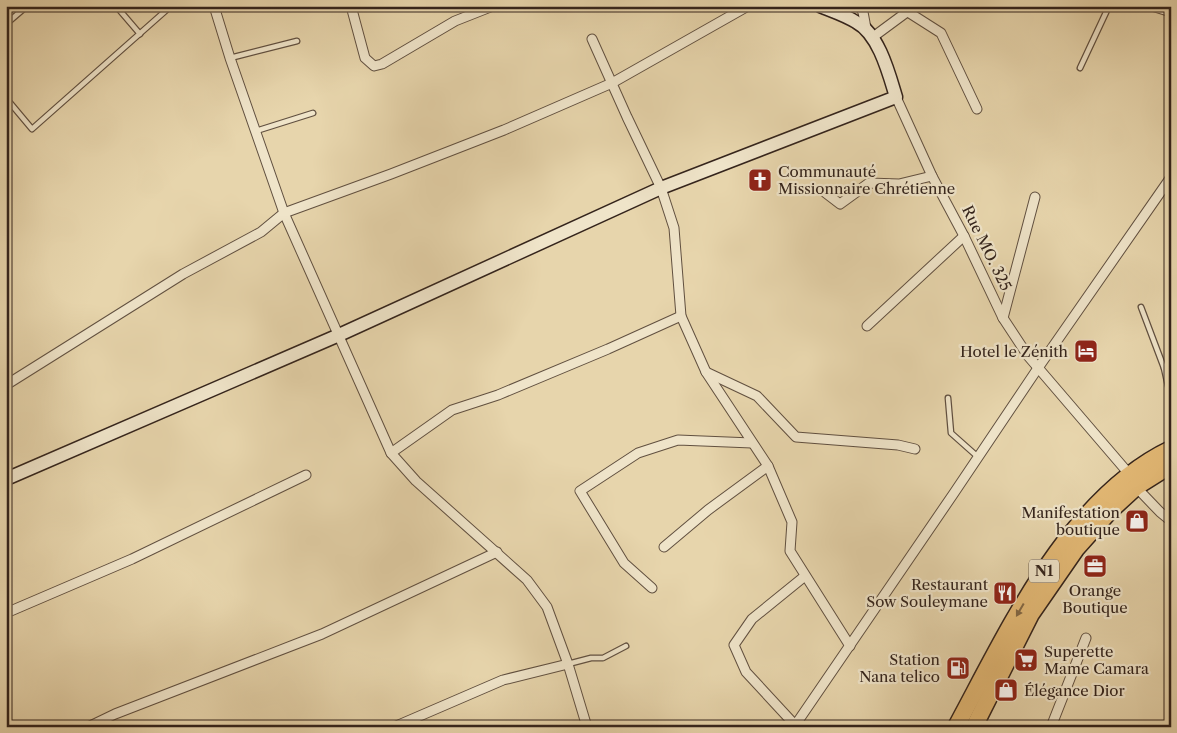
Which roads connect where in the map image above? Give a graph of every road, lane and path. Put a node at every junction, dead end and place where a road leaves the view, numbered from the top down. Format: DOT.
graph roads {
  1 [pos="27,6"];
  2 [pos="116,6"];
  3 [pos="171,6"];
  4 [pos="214,6"];
  5 [pos="351,6"];
  6 [pos="493,6"];
  7 [pos="748,6"];
  8 [pos="820,6"];
  9 [pos="859,6"];
  10 [pos="1110,6"];
  11 [pos="1152,6"];
  12 [pos="912,9"];
  13 [pos="1171,12"];
  14 [pos="6,24"];
  15 [pos="869,33"];
  16 [pos="140,34"];
  17 [pos="592,39"];
  18 [pos="297,41"];
  19 [pos="230,58"];
  20 [pos="1080,68"];
  21 [pos="612,83"];
  22 [pos="896,97"];
  23 [pos="6,98"];
  24 [pos="978,109"];
  25 [pos="313,113"];
  26 [pos="256,131"];
  27 [pos="932,176"];
  28 [pos="1171,177"];
  29 [pos="661,188"];
  30 [pos="822,191"];
  31 [pos="1035,197"];
  32 [pos="284,213"];
  33 [pos="964,236"];
  34 [pos="1141,307"];
  35 [pos="681,316"];
  36 [pos="1003,318"];
  37 [pos="867,326"];
  38 [pos="339,335"];
  39 [pos="1171,367"];
  40 [pos="1038,368"];
  41 [pos="1164,368"];
  42 [pos="706,372"];
  43 [pos="6,386"];
  44 [pos="1171,386"];
  45 [pos="948,398"];
  46 [pos="752,443"];
  47 [pos="915,449"];
  48 [pos="1171,449"];
  49 [pos="391,453"];
  50 [pos="978,457"];
  51 [pos="1171,465"];
  52 [pos="768,466"];
  53 [pos="306,476"];
  54 [pos="6,479"];
  55 [pos="1133,481"];
  56 [pos="1171,521"];
  57 [pos="664,547"];
  58 [pos="497,552"];
  59 [pos="805,576"];
  60 [pos="652,588"];
  61 [pos="6,613"];
  62 [pos="1086,638"];
  63 [pos="626,646"];
  64 [pos="850,646"];
  65 [pos="568,664"];
  66 [pos="794,726"];
  67 [pos="88,727"];
  68 [pos="394,727"];
  69 [pos="587,727"];
  70 [pos="956,727"];
  71 [pos="974,727"];
  72 [pos="1051,727"];
  1 -- 14 [label="lane"];
  2 -- 16 [label="lane"];
  3 -- 16 [label="lane"];
  4 -- 19 [label="street"];
  5 -- 6 [label="street"];
  7 -- 21 [label="street"];
  8 -- 15 [label="street"];
  9 -- 15 [label="street"];
  10 -- 20 [label="lane"];
  11 -- 13 [label="street"];
  12 -- 15 [label="street"];
  12 -- 24 [label="street"];
  15 -- 22 [label="street, Rue MO. 325"];
  16 -- 23 [label="lane"];
  17 -- 21 [label="street"];
  18 -- 19 [label="lane"];
  19 -- 26 [label="street"];
  21 -- 29 [label="street"];
  21 -- 32 [label="street"];
  22 -- 27 [label="street, Rue MO. 325"];
  22 -- 29 [label="street"];
  25 -- 26 [label="lane"];
  26 -- 32 [label="street"];
  27 -- 30 [label="street"];
  27 -- 33 [label="street, Rue MO. 325"];
  28 -- 40 [label="street"];
  29 -- 35 [label="street"];
  29 -- 38 [label="street"];
  31 -- 36 [label="street"];
  32 -- 38 [label="street"];
  32 -- 43 [label="street"];
  33 -- 36 [label="street, Rue MO. 325"];
  33 -- 37 [label="street"];
  34 -- 41 [label="lane"];
  35 -- 42 [label="street"];
  35 -- 49 [label="street"];
  36 -- 40 [label="street, Rue MO. 325"];
  38 -- 49 [label="street"];
  38 -- 54 [label="street"];
  39 -- 41 [label="lane"];
  40 -- 50 [label="street"];
  40 -- 55 [label="street, Rue MO. 325"];
  41 -- 44 [label="lane"];
  42 -- 46 [label="street"];
  42 -- 47 [label="street"];
  45 -- 50 [label="lane"];
  46 -- 52 [label="street"];
  46 -- 60 [label="street"];
  48 -- 55 [label="highway, N1"];
  49 -- 58 [label="street"];
  50 -- 64 [label="street"];
  51 -- 55 [label="highway, N1"];
  52 -- 57 [label="street"];
  52 -- 59 [label="street"];
  53 -- 61 [label="street"];
  55 -- 56 [label="street, Rue MO. 325"];
  55 -- 70 [label="highway, N1, one-way"];
  55 -- 71 [label="highway, N1"];
  58 -- 65 [label="street"];
  58 -- 67 [label="street"];
  59 -- 64 [label="street"];
  59 -- 66 [label="street"];
  62 -- 72 [label="street"];
  63 -- 65 [label="lane"];
  64 -- 66 [label="street"];
  65 -- 68 [label="street"];
  65 -- 69 [label="street"];
}
